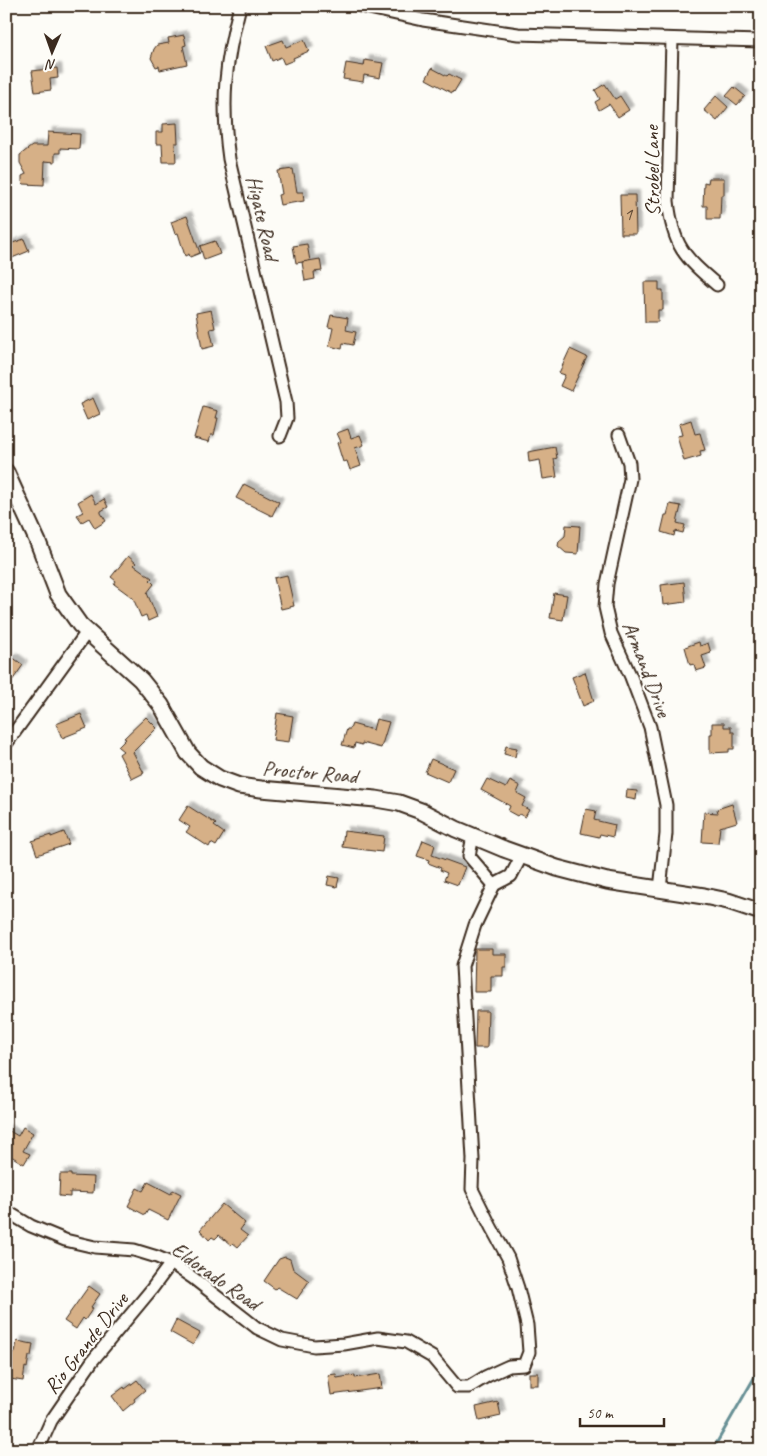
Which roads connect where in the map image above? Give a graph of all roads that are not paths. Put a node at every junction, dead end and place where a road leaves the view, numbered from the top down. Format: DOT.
graph roads {
  1 [pos="240,6"];
  2 [pos="360,6"];
  3 [pos="672,39"];
  4 [pos="761,41"];
  5 [pos="717,285"];
  6 [pos="619,435"];
  7 [pos="280,436"];
  8 [pos="7,474"];
  9 [pos="87,632"];
  10 [pos="6,744"];
  11 [pos="473,836"];
  12 [pos="522,856"];
  13 [pos="494,885"];
  14 [pos="660,889"];
  15 [pos="761,912"];
  16 [pos="6,1211"];
  17 [pos="170,1263"];
  18 [pos="38,1450"];
  1 -- 7 [label="street, Higate Road"];
  2 -- 3 [label="street"];
  3 -- 4 [label="street"];
  3 -- 5 [label="street, Strobel Lane"];
  6 -- 14 [label="street, Armand Drive"];
  8 -- 9 [label="main road, Proctor Road"];
  9 -- 10 [label="street"];
  9 -- 11 [label="main road, Proctor Road"];
  11 -- 12 [label="main road, Proctor Road"];
  11 -- 13 [label="street"];
  12 -- 13 [label="street"];
  12 -- 14 [label="main road, Proctor Road"];
  13 -- 17 [label="street, Eldorado Road"];
  14 -- 15 [label="main road, Proctor Road"];
  16 -- 17 [label="street, Eldorado Road"];
  17 -- 18 [label="street, Rio Grande Drive"];
}
